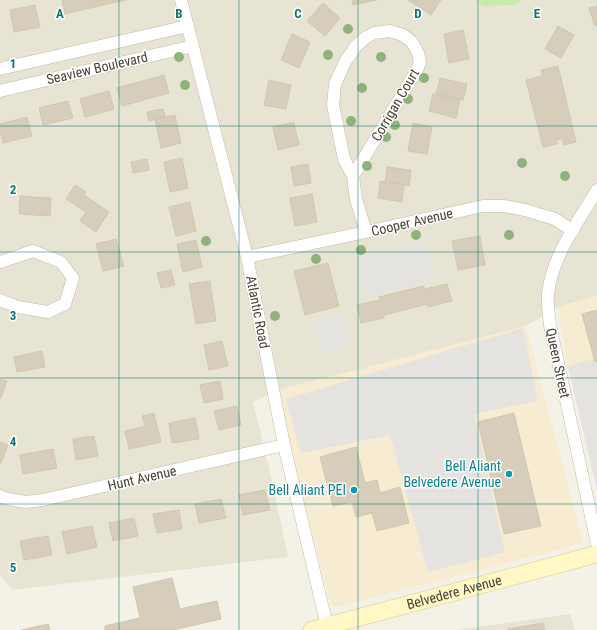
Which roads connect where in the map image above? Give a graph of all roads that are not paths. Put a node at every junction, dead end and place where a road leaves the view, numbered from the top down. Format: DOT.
graph roads {
  1 [pos="181,0"];
  2 [pos="188,26"];
  3 [pos="193,46"];
  4 [pos="0,69"];
  5 [pos="0,91"];
  6 [pos="353,176"];
  7 [pos="597,190"];
  8 [pos="572,231"];
  9 [pos="366,232"];
  10 [pos="248,257"];
  11 [pos="0,262"];
  12 [pos="0,300"];
  13 [pos="284,445"];
  14 [pos="0,496"];
  15 [pos="597,544"];
  16 [pos="597,554"];
  17 [pos="319,628"];
  1 -- 2 [label="street, Atlantic Road"];
  2 -- 3 [label="street, Atlantic Road"];
  2 -- 4 [label="street, Seaview Boulevard"];
  3 -- 5 [label="street, Seaview Boulevard"];
  3 -- 10 [label="street, Atlantic Road"];
  6 -- 6 [label="street, Corrigan Court"];
  6 -- 9 [label="street, Corrigan Court"];
  7 -- 8 [label="street, Queen Street"];
  8 -- 9 [label="street, Cooper Avenue"];
  8 -- 15 [label="street, Queen Street"];
  9 -- 10 [label="street, Cooper Avenue"];
  10 -- 13 [label="street, Atlantic Road"];
  11 -- 12 [label="street"];
  13 -- 14 [label="street, Hunt Avenue"];
  13 -- 17 [label="street, Atlantic Road"];
  16 -- 17 [label="main road, Belvedere Avenue"];
}
